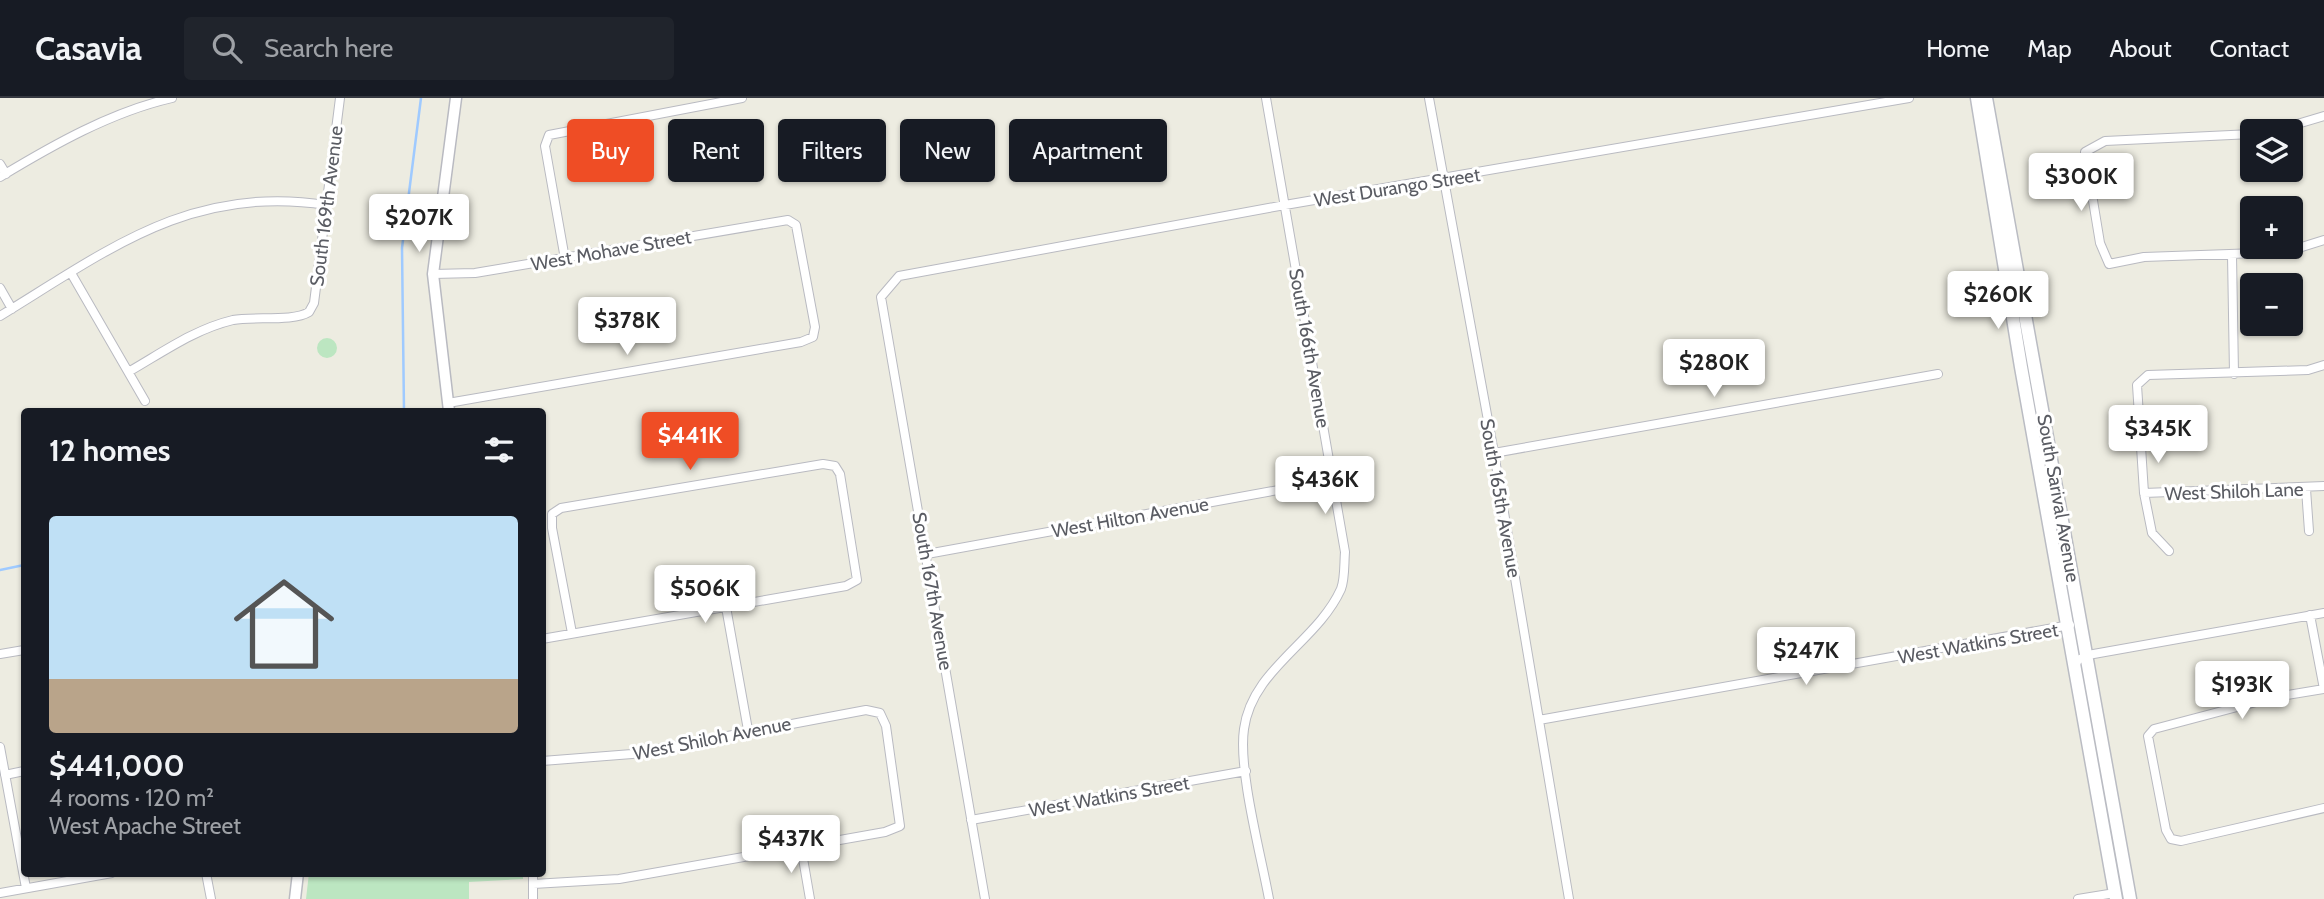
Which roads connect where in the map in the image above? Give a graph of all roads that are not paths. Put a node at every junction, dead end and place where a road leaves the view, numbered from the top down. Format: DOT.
graph roads {
  1 [pos="172,98"];
  2 [pos="340,98"];
  3 [pos="456,98"];
  4 [pos="742,98"];
  5 [pos="1266,98"];
  6 [pos="1429,98"];
  7 [pos="1909,98"];
  8 [pos="1977,98"];
  9 [pos="1986,98"];
  10 [pos="2324,116"];
  11 [pos="2303,122"];
  12 [pos="2240,135"];
  13 [pos="0,163"];
  14 [pos="3,176"];
  15 [pos="1443,180"];
  16 [pos="326,205"];
  17 [pos="1285,205"];
  18 [pos="2324,240"];
  19 [pos="2232,255"];
  20 [pos="565,259"];
  21 [pos="71,272"];
  22 [pos="433,274"];
  23 [pos="889,285"];
  24 [pos="0,288"];
  25 [pos="12,309"];
  26 [pos="0,316"];
  27 [pos="2324,365"];
  28 [pos="130,371"];
  29 [pos="1938,374"];
  30 [pos="2234,374"];
  31 [pos="145,401"];
  32 [pos="449,407"];
  33 [pos="1494,453"];
  34 [pos="1334,480"];
  35 [pos="2324,486"];
  36 [pos="2306,489"];
  37 [pos="2144,494"];
  38 [pos="2309,531"];
  39 [pos="2169,551"];
  40 [pos="927,554"];
  41 [pos="726,607"];
  42 [pos="2324,613"];
  43 [pos="2080,614"];
  44 [pos="2310,615"];
  45 [pos="2068,627"];
  46 [pos="572,634"];
  47 [pos="546,638"];
  48 [pos="21,650"];
  49 [pos="0,654"];
  50 [pos="2088,655"];
  51 [pos="2075,666"];
  52 [pos="2324,689"];
  53 [pos="1539,720"];
  54 [pos="748,730"];
  55 [pos="0,747"];
  56 [pos="546,761"];
  57 [pos="1246,771"];
  58 [pos="21,772"];
  59 [pos="5,775"];
  60 [pos="2324,808"];
  61 [pos="971,820"];
  62 [pos="801,847"];
  63 [pos="21,861"];
  64 [pos="24,877"];
  65 [pos="88,877"];
  66 [pos="207,877"];
  67 [pos="298,877"];
  68 [pos="533,877"];
  69 [pos="533,884"];
  70 [pos="26,888"];
  71 [pos="0,893"];
  72 [pos="2129,895"];
  73 [pos="2115,896"];
  74 [pos="211,899"];
  75 [pos="295,899"];
  76 [pos="533,899"];
  77 [pos="810,899"];
  78 [pos="985,899"];
  79 [pos="1269,899"];
  80 [pos="1569,899"];
  81 [pos="2078,899"];
  1 -- 14 [label="street"];
  2 -- 16 [label="street, South 169th Avenue"];
  3 -- 22 [label="street"];
  4 -- 20 [label="street"];
  5 -- 17 [label="street, South 166th Avenue"];
  6 -- 15 [label="street, South 165th Avenue"];
  7 -- 15 [label="street, West Durango Street"];
  8 -- 45 [label="main road, South Sarival Avenue"];
  9 -- 43 [label="main road, South Sarival Avenue"];
  10 -- 11 [label="street"];
  12 -- 19 [label="street"];
  13 -- 14 [label="street"];
  15 -- 17 [label="street, West Durango Street"];
  15 -- 33 [label="street, South 165th Avenue"];
  16 -- 21 [label="street"];
  16 -- 28 [label="street, South 169th Avenue"];
  17 -- 23 [label="street, West Durango Street"];
  17 -- 34 [label="street, South 166th Avenue"];
  18 -- 19 [label="street"];
  19 -- 30 [label="street"];
  20 -- 22 [label="street, West Mohave Street"];
  20 -- 32 [label="street, West Mohave Street"];
  21 -- 25 [label="street"];
  21 -- 28 [label="street"];
  22 -- 32 [label="street"];
  23 -- 40 [label="street, South 167th Avenue"];
  24 -- 25 [label="street"];
  25 -- 26 [label="street"];
  27 -- 30 [label="street"];
  28 -- 31 [label="street"];
  29 -- 33 [label="street"];
  30 -- 37 [label="street"];
  33 -- 53 [label="street, South 165th Avenue"];
  34 -- 40 [label="street, West Hilton Avenue"];
  34 -- 57 [label="street, South 166th Avenue"];
  35 -- 36 [label="street, West Shiloh Lane"];
  36 -- 37 [label="street, West Shiloh Lane"];
  36 -- 38 [label="street"];
  37 -- 39 [label="street"];
  40 -- 61 [label="street, South 167th Avenue"];
  41 -- 46 [label="street"];
  41 -- 46 [label="street"];
  41 -- 54 [label="street"];
  42 -- 44 [label="street"];
  43 -- 45 [label="street, West Watkins Street"];
  43 -- 50 [label="main road, South Sarival Avenue"];
  44 -- 50 [label="street"];
  44 -- 52 [label="street"];
  45 -- 51 [label="main road, South Sarival Avenue"];
  45 -- 53 [label="street, West Watkins Street"];
  46 -- 47 [label="street"];
  48 -- 49 [label="street"];
  50 -- 51 [label="street, West Watkins Street"];
  50 -- 72 [label="main road, South Sarival Avenue"];
  51 -- 73 [label="main road, South Sarival Avenue"];
  52 -- 60 [label="street"];
  53 -- 80 [label="street, South 165th Avenue"];
  54 -- 56 [label="street, West Shiloh Avenue"];
  54 -- 62 [label="street, West Shiloh Avenue"];
  55 -- 59 [label="street"];
  57 -- 61 [label="street, West Watkins Street"];
  57 -- 79 [label="street, South 166th Avenue"];
  58 -- 59 [label="street"];
  59 -- 63 [label="street"];
  61 -- 78 [label="street, South 167th Avenue"];
  62 -- 69 [label="street"];
  62 -- 77 [label="street"];
  64 -- 70 [label="street"];
  65 -- 70 [label="street"];
  66 -- 74 [label="street"];
  67 -- 75 [label="street"];
  68 -- 69 [label="street"];
  69 -- 76 [label="street"];
  70 -- 71 [label="street"];
  72 -- 73 [label="main road"];
  73 -- 81 [label="street"];
}
